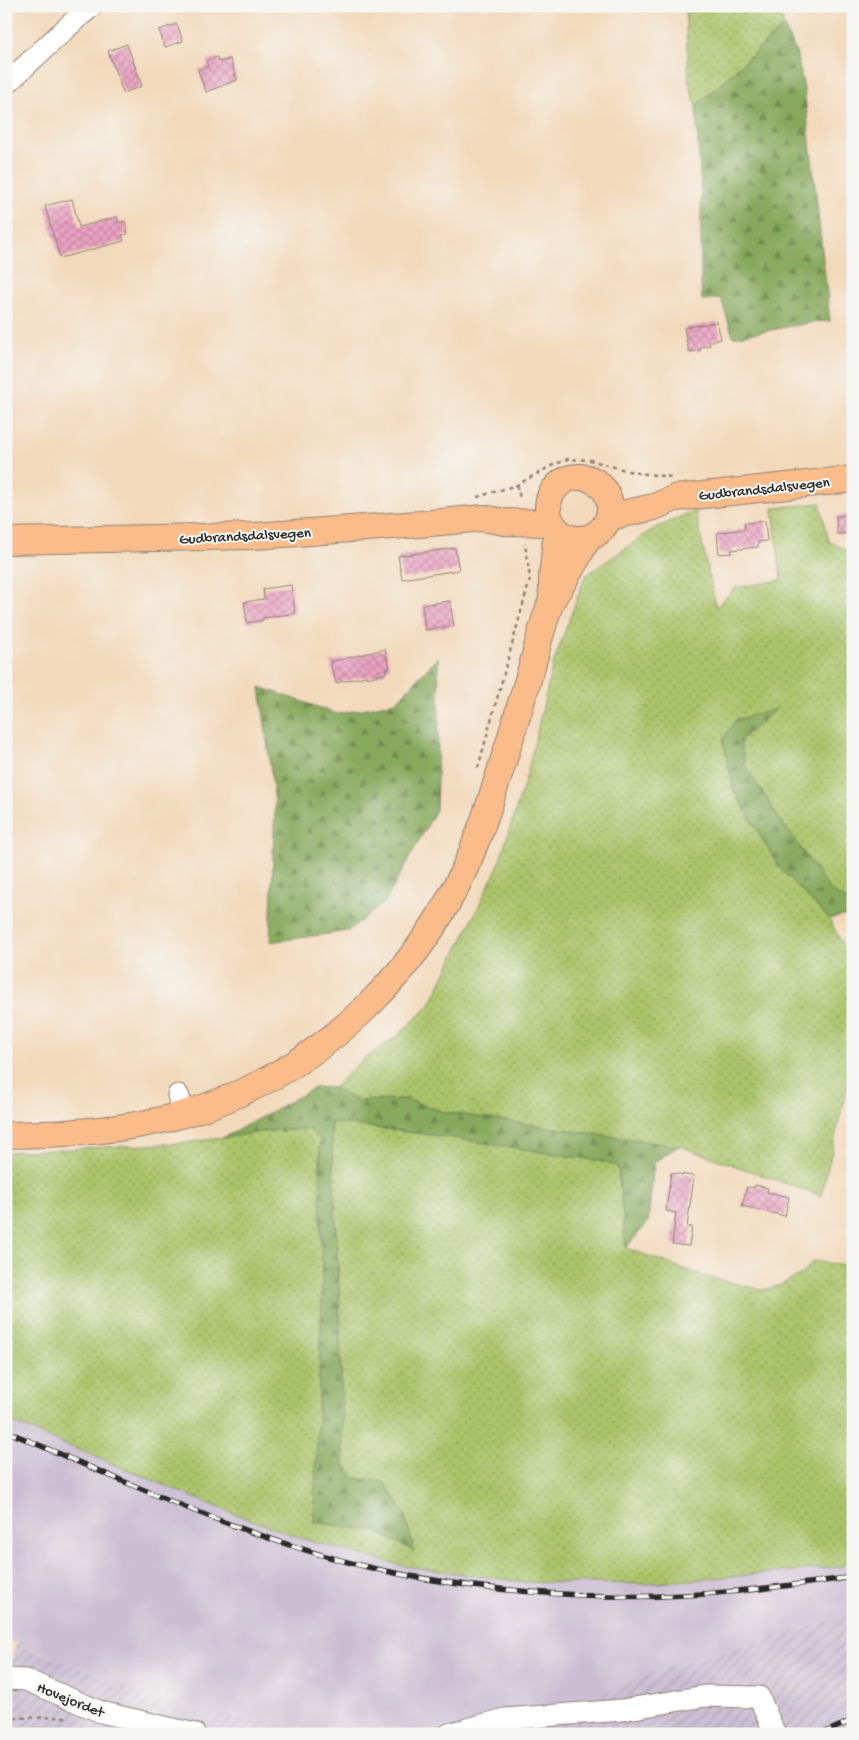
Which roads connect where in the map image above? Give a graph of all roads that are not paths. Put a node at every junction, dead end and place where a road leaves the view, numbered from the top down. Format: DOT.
graph roads {
  1 [pos="92,6"];
  2 [pos="6,84"];
  3 [pos="853,479"];
  4 [pos="676,488"];
  5 [pos="605,492"];
  6 [pos="609,517"];
  7 [pos="552,518"];
  8 [pos="588,538"];
  9 [pos="6,541"];
  10 [pos="552,600"];
  11 [pos="6,1135"];
  12 [pos="6,1679"];
  13 [pos="195,1734"];
  14 [pos="449,1734"];
  15 [pos="775,1734"];
  1 -- 2 [label="street"];
  3 -- 4 [label="main road, Gudbrandsdalsvegen"];
  4 -- 5 [label="main road, Gudbrandsdalsvegen"];
  4 -- 6 [label="main road, Gudbrandsdalsvegen"];
  5 -- 6 [label="main road"];
  5 -- 7 [label="main road"];
  6 -- 8 [label="main road"];
  7 -- 8 [label="main road"];
  7 -- 9 [label="main road, Gudbrandsdalsvegen"];
  7 -- 10 [label="main road"];
  8 -- 10 [label="main road"];
  10 -- 11 [label="main road"];
  12 -- 13 [label="street, Hovejordet"];
  14 -- 15 [label="street"];
}
